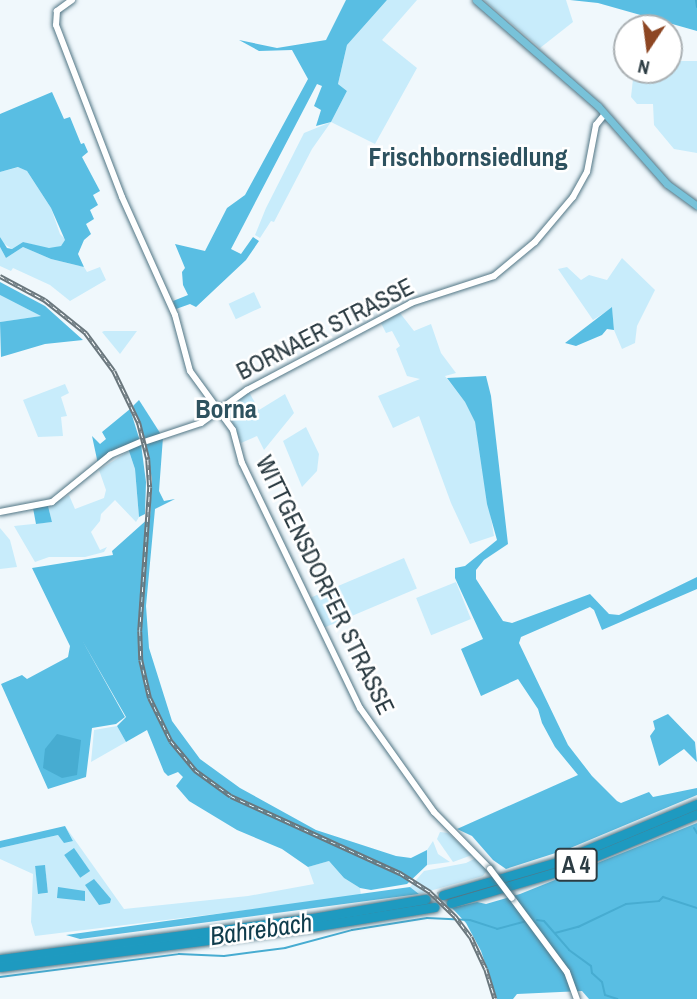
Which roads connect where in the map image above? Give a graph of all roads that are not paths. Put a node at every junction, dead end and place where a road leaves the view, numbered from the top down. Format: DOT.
graph roads {
  1 [pos="72,0"];
  2 [pos="476,0"];
  3 [pos="605,114"];
  4 [pos="697,206"];
  5 [pos="217,409"];
  6 [pos="0,512"];
  7 [pos="697,804"];
  8 [pos="697,814"];
  9 [pos="443,895"];
  10 [pos="425,900"];
  11 [pos="451,903"];
  12 [pos="434,907"];
  13 [pos="0,959"];
  14 [pos="0,967"];
  15 [pos="577,999"];
  1 -- 5 [label="street, WITTGENSDORFER STRASSE"];
  2 -- 3 [label="main road"];
  3 -- 4 [label="main road"];
  3 -- 5 [label="street, BORNAER STRASSE"];
  5 -- 6 [label="street, BORNAER STRASSE"];
  5 -- 15 [label="street, WITTGENSDORFER STRASSE, bridge"];
  7 -- 9 [label="highway, A 4"];
  8 -- 11 [label="highway, A 4"];
  10 -- 13 [label="highway"];
  12 -- 14 [label="highway"];
}
